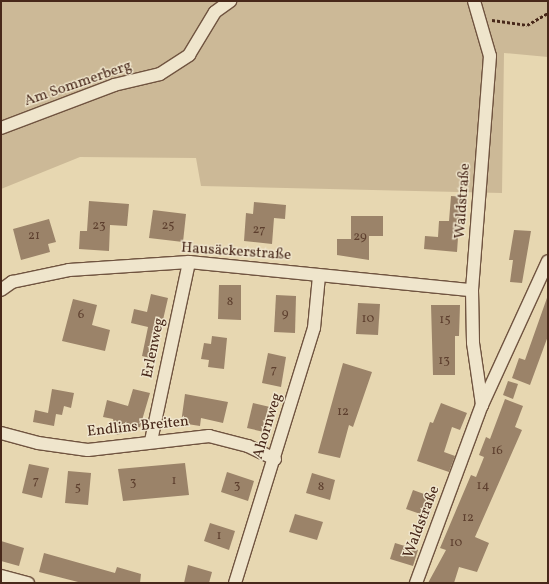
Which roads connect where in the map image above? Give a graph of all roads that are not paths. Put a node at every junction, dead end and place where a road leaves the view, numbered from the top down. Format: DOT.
graph roads {
  1 [pos="230,1"];
  2 [pos="474,1"];
  3 [pos="1,128"];
  4 [pos="548,260"];
  5 [pos="189,262"];
  6 [pos="319,276"];
  7 [pos="1,290"];
  8 [pos="472,290"];
  9 [pos="482,405"];
  10 [pos="1,433"];
  11 [pos="151,441"];
  12 [pos="275,459"];
  13 [pos="1,576"];
  14 [pos="28,583"];
  15 [pos="235,583"];
  16 [pos="416,583"];
  1 -- 3 [label="street, Am Sommerberg"];
  2 -- 8 [label="street, Waldstraße"];
  4 -- 9 [label="street, Waldstraße"];
  5 -- 6 [label="street, Hausäckerstraße"];
  5 -- 7 [label="street, Hausäckerstraße"];
  5 -- 11 [label="street, Erlenweg"];
  6 -- 8 [label="street, Hausäckerstraße"];
  6 -- 12 [label="street, Ahornweg"];
  8 -- 9 [label="street, Waldstraße"];
  9 -- 16 [label="street, Waldstraße"];
  10 -- 11 [label="street, Endlins Breiten"];
  11 -- 12 [label="street, Endlins Breiten"];
  12 -- 15 [label="street, Ahornweg"];
  13 -- 14 [label="street"];
}
